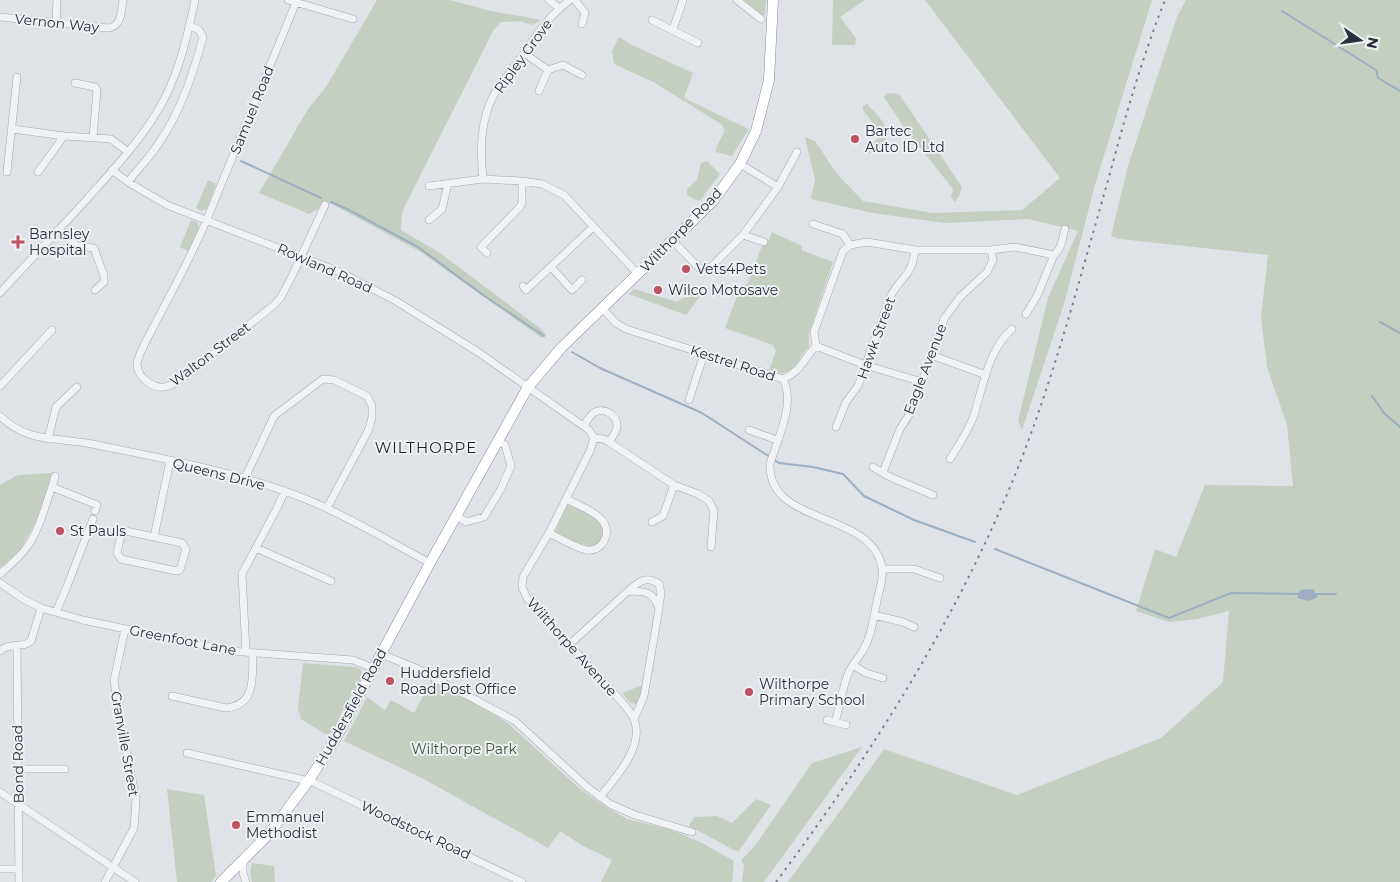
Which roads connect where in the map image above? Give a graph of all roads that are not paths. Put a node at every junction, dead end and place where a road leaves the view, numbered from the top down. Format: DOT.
graph roads {
  1 [pos="57,0"];
  2 [pos="123,0"];
  3 [pos="195,0"];
  4 [pos="288,0"];
  5 [pos="549,0"];
  6 [pos="570,0"];
  7 [pos="575,0"];
  8 [pos="683,0"];
  9 [pos="737,0"];
  10 [pos="773,0"];
  11 [pos="297,1"];
  12 [pos="559,8"];
  13 [pos="0,17"];
  14 [pos="761,19"];
  15 [pos="353,20"];
  16 [pos="652,20"];
  17 [pos="56,22"];
  18 [pos="582,24"];
  19 [pos="189,25"];
  20 [pos="674,29"];
  21 [pos="698,43"];
  22 [pos="524,53"];
  23 [pos="548,70"];
  24 [pos="582,75"];
  25 [pos="17,77"];
  26 [pos="75,83"];
  27 [pos="540,91"];
  28 [pos="12,129"];
  29 [pos="64,136"];
  30 [pos="93,137"];
  31 [pos="127,151"];
  32 [pos="797,152"];
  33 [pos="740,164"];
  34 [pos="112,170"];
  35 [pos="8,172"];
  36 [pos="38,172"];
  37 [pos="483,179"];
  38 [pos="522,181"];
  39 [pos="128,182"];
  40 [pos="448,184"];
  41 [pos="429,186"];
  42 [pos="778,187"];
  43 [pos="325,205"];
  44 [pos="207,220"];
  45 [pos="429,220"];
  46 [pos="813,224"];
  47 [pos="593,227"];
  48 [pos="1065,229"];
  49 [pos="58,230"];
  50 [pos="743,235"];
  51 [pos="673,241"];
  52 [pos="764,242"];
  53 [pos="850,245"];
  54 [pos="915,250"];
  55 [pos="991,250"];
  56 [pos="487,254"];
  57 [pos="1054,255"];
  58 [pos="301,256"];
  59 [pos="551,267"];
  60 [pos="638,274"];
  61 [pos="582,280"];
  62 [pos="523,286"];
  63 [pos="96,290"];
  64 [pos="0,293"];
  65 [pos="602,308"];
  66 [pos="1026,314"];
  67 [pos="1012,329"];
  68 [pos="52,330"];
  69 [pos="816,346"];
  70 [pos="562,347"];
  71 [pos="704,354"];
  72 [pos="931,356"];
  73 [pos="865,365"];
  74 [pos="986,375"];
  75 [pos="783,379"];
  76 [pos="922,382"];
  77 [pos="0,386"];
  78 [pos="528,387"];
  79 [pos="77,388"];
  80 [pos="689,400"];
  81 [pos="0,416"];
  82 [pos="584,425"];
  83 [pos="836,427"];
  84 [pos="749,430"];
  85 [pos="594,438"];
  86 [pos="48,439"];
  87 [pos="498,440"];
  88 [pos="777,440"];
  89 [pos="609,442"];
  90 [pos="950,460"];
  91 [pos="170,461"];
  92 [pos="873,467"];
  93 [pos="883,472"];
  94 [pos="55,476"];
  95 [pos="245,478"];
  96 [pos="674,485"];
  97 [pos="52,486"];
  98 [pos="285,491"];
  99 [pos="933,495"];
  100 [pos="566,498"];
  101 [pos="327,508"];
  102 [pos="95,511"];
  103 [pos="457,516"];
  104 [pos="93,520"];
  105 [pos="652,522"];
  106 [pos="548,533"];
  107 [pos="154,537"];
  108 [pos="256,548"];
  109 [pos="710,548"];
  110 [pos="430,563"];
  111 [pos="882,569"];
  112 [pos="0,574"];
  113 [pos="940,578"];
  114 [pos="331,581"];
  115 [pos="0,584"];
  116 [pos="628,591"];
  117 [pos="41,608"];
  118 [pos="659,609"];
  119 [pos="56,612"];
  120 [pos="874,615"];
  121 [pos="914,627"];
  122 [pos="125,629"];
  123 [pos="16,645"];
  124 [pos="569,645"];
  125 [pos="0,651"];
  126 [pos="250,653"];
  127 [pos="381,654"];
  128 [pos="853,665"];
  129 [pos="373,668"];
  130 [pos="882,678"];
  131 [pos="172,696"];
  132 [pos="634,719"];
  133 [pos="827,720"];
  134 [pos="835,722"];
  135 [pos="846,725"];
  136 [pos="187,752"];
  137 [pos="18,769"];
  138 [pos="65,769"];
  139 [pos="309,780"];
  140 [pos="0,792"];
  141 [pos="600,797"];
  142 [pos="18,804"];
  143 [pos="692,832"];
  144 [pos="243,862"];
  145 [pos="18,868"];
  146 [pos="114,868"];
  147 [pos="0,869"];
  148 [pos="18,882"];
  149 [pos="105,882"];
  150 [pos="136,882"];
  151 [pos="221,882"];
  152 [pos="246,882"];
  153 [pos="522,882"];
  1 -- 17 [label="street"];
  2 -- 17 [label="street, Vernon Way"];
  3 -- 19 [label="street"];
  4 -- 11 [label="street"];
  5 -- 12 [label="street"];
  6 -- 12 [label="street, Ripley Grove"];
  7 -- 18 [label="street"];
  8 -- 20 [label="street"];
  9 -- 14 [label="street"];
  10 -- 33 [label="highway, Wilthorpe Road"];
  11 -- 15 [label="street"];
  11 -- 44 [label="street, Samuel Road"];
  12 -- 22 [label="street, Ripley Grove"];
  13 -- 17 [label="street, Vernon Way"];
  16 -- 20 [label="street"];
  19 -- 31 [label="street"];
  19 -- 39 [label="street"];
  20 -- 21 [label="street"];
  22 -- 23 [label="street"];
  22 -- 37 [label="street, Ripley Grove"];
  23 -- 24 [label="street"];
  23 -- 27 [label="street"];
  25 -- 28 [label="street"];
  26 -- 30 [label="street"];
  28 -- 29 [label="street"];
  28 -- 35 [label="street"];
  29 -- 30 [label="street"];
  29 -- 36 [label="street"];
  30 -- 31 [label="street"];
  31 -- 34 [label="street"];
  32 -- 42 [label="street"];
  33 -- 42 [label="street"];
  33 -- 51 [label="highway, Wilthorpe Road"];
  34 -- 39 [label="street, Rowland Road"];
  34 -- 49 [label="street"];
  37 -- 38 [label="street"];
  37 -- 40 [label="street"];
  38 -- 47 [label="street"];
  38 -- 56 [label="street"];
  39 -- 44 [label="street, Rowland Road"];
  40 -- 41 [label="street"];
  40 -- 45 [label="street"];
  42 -- 50 [label="street"];
  43 -- 58 [label="street, Walton Street"];
  44 -- 58 [label="street, Rowland Road"];
  44 -- 58 [label="street, Walton Street"];
  46 -- 53 [label="street"];
  47 -- 59 [label="street"];
  47 -- 60 [label="street"];
  48 -- 57 [label="street"];
  49 -- 63 [label="street"];
  49 -- 64 [label="street"];
  50 -- 51 [label="street"];
  50 -- 52 [label="street"];
  51 -- 60 [label="highway, Wilthorpe Road"];
  53 -- 54 [label="street"];
  53 -- 69 [label="street"];
  54 -- 55 [label="street"];
  54 -- 73 [label="street, Hawk Street"];
  55 -- 57 [label="street"];
  55 -- 72 [label="street, Eagle Avenue"];
  57 -- 66 [label="street"];
  58 -- 78 [label="street, Rowland Road"];
  59 -- 61 [label="street"];
  59 -- 62 [label="street"];
  60 -- 65 [label="highway, Wilthorpe Road"];
  65 -- 70 [label="highway, Wilthorpe Road"];
  65 -- 71 [label="street, Kestrel Road"];
  67 -- 74 [label="street"];
  68 -- 77 [label="street"];
  69 -- 73 [label="street"];
  69 -- 75 [label="street, Kestrel Road"];
  70 -- 78 [label="highway, Huddersfield Road"];
  71 -- 75 [label="street, Kestrel Road"];
  71 -- 80 [label="street"];
  72 -- 74 [label="street"];
  72 -- 76 [label="street, Eagle Avenue"];
  73 -- 76 [label="street"];
  73 -- 83 [label="street, Hawk Street"];
  74 -- 90 [label="street"];
  75 -- 88 [label="street"];
  76 -- 93 [label="street, Eagle Avenue"];
  78 -- 82 [label="street"];
  78 -- 87 [label="highway, Huddersfield Road"];
  79 -- 86 [label="street"];
  81 -- 86 [label="street, Queens Drive"];
  82 -- 85 [label="street"];
  82 -- 89 [label="street"];
  84 -- 88 [label="street"];
  85 -- 89 [label="street"];
  85 -- 100 [label="street, Wilthorpe Avenue"];
  86 -- 91 [label="street, Queens Drive"];
  87 -- 103 [label="highway, Huddersfield Road"];
  87 -- 103 [label="street"];
  88 -- 111 [label="street"];
  89 -- 96 [label="street"];
  91 -- 95 [label="street, Queens Drive"];
  91 -- 107 [label="street"];
  92 -- 93 [label="street"];
  93 -- 99 [label="street"];
  94 -- 97 [label="street"];
  95 -- 98 [label="street, Queens Drive"];
  95 -- 101 [label="street"];
  96 -- 105 [label="street"];
  96 -- 109 [label="street"];
  97 -- 102 [label="street"];
  97 -- 112 [label="street"];
  98 -- 101 [label="street, Queens Drive"];
  98 -- 108 [label="street"];
  100 -- 106 [label="street, Wilthorpe Avenue"];
  100 -- 106 [label="street"];
  101 -- 110 [label="street, Queens Drive"];
  103 -- 110 [label="highway, Huddersfield Road"];
  104 -- 119 [label="street"];
  106 -- 124 [label="street, Wilthorpe Avenue"];
  107 -- 107 [label="street"];
  108 -- 114 [label="street"];
  108 -- 126 [label="street"];
  110 -- 127 [label="highway, Huddersfield Road"];
  111 -- 113 [label="street"];
  111 -- 120 [label="street"];
  115 -- 117 [label="street, Greenfoot Lane"];
  116 -- 118 [label="street"];
  116 -- 118 [label="street"];
  116 -- 124 [label="street"];
  117 -- 119 [label="street, Greenfoot Lane"];
  117 -- 123 [label="street"];
  118 -- 132 [label="street"];
  119 -- 122 [label="street, Greenfoot Lane"];
  120 -- 121 [label="street"];
  120 -- 128 [label="street"];
  122 -- 126 [label="street, Greenfoot Lane"];
  122 -- 146 [label="street, Granville Street"];
  123 -- 125 [label="street"];
  123 -- 137 [label="street, Bond Road"];
  124 -- 132 [label="street, Wilthorpe Avenue"];
  126 -- 129 [label="street, Greenfoot Lane"];
  126 -- 131 [label="street"];
  127 -- 129 [label="highway, Huddersfield Road"];
  127 -- 141 [label="street"];
  128 -- 130 [label="street"];
  128 -- 134 [label="street"];
  129 -- 139 [label="highway, Huddersfield Road"];
  132 -- 141 [label="street"];
  133 -- 134 [label="street"];
  134 -- 135 [label="street"];
  136 -- 139 [label="street, Woodstock Road"];
  137 -- 138 [label="street"];
  137 -- 142 [label="street, Bond Road"];
  139 -- 144 [label="highway, Huddersfield Road"];
  139 -- 153 [label="street, Woodstock Road"];
  140 -- 142 [label="street"];
  141 -- 143 [label="street"];
  142 -- 145 [label="street, Bond Road"];
  142 -- 146 [label="street"];
  144 -- 151 [label="highway, Huddersfield Road"];
  144 -- 152 [label="street"];
  145 -- 147 [label="street"];
  145 -- 148 [label="street, Bond Road"];
  146 -- 149 [label="street, Granville Street"];
  146 -- 150 [label="street"];
}
